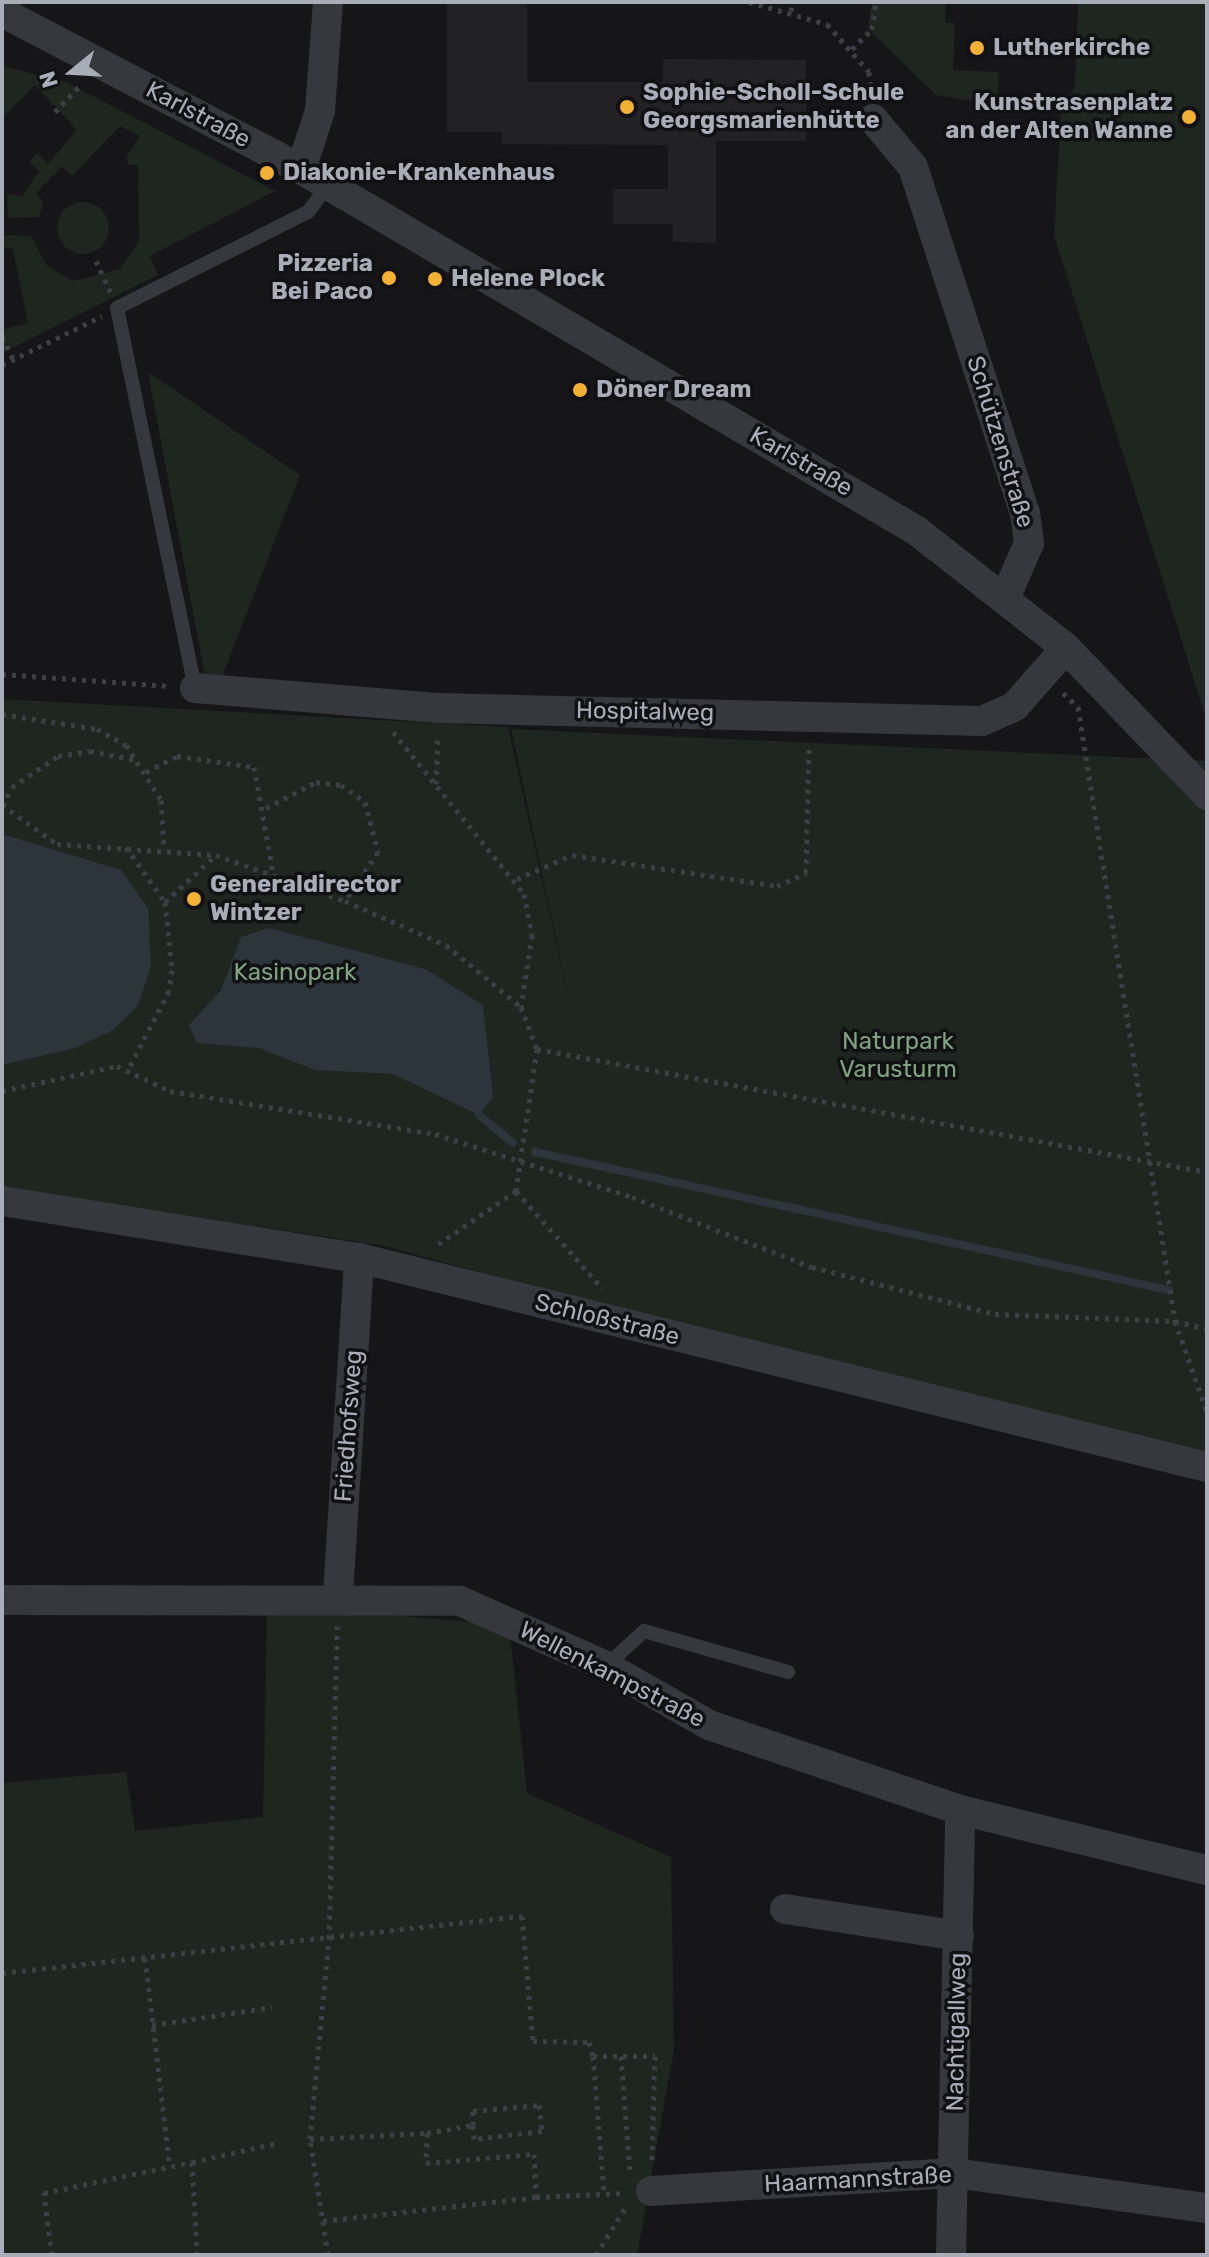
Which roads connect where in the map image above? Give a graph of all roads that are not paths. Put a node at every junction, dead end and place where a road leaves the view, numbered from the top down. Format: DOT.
graph roads {
  1 [pos="328,2"];
  2 [pos="2,12"];
  3 [pos="873,119"];
  4 [pos="301,169"];
  5 [pos="328,185"];
  6 [pos="1006,596"];
  7 [pos="1066,648"];
  8 [pos="195,688"];
  9 [pos="1207,795"];
  10 [pos="2,1201"];
  11 [pos="359,1258"];
  12 [pos="1207,1467"];
  13 [pos="338,1595"];
  14 [pos="2,1600"];
  15 [pos="606,1666"];
  16 [pos="788,1672"];
  17 [pos="960,1810"];
  18 [pos="1207,1870"];
  19 [pos="785,1909"];
  20 [pos="959,1936"];
  21 [pos="954,2173"];
  22 [pos="641,2192"];
  23 [pos="1207,2208"];
  24 [pos="951,2255"];
  1 -- 4 [label="street"];
  2 -- 4 [label="street, Karlstraße"];
  3 -- 6 [label="street, Schützenstraße"];
  4 -- 5 [label="street, Karlstraße"];
  5 -- 6 [label="street, Karlstraße"];
  5 -- 8 [label="lane"];
  6 -- 7 [label="street"];
  7 -- 8 [label="street, Hospitalweg"];
  7 -- 9 [label="street"];
  10 -- 11 [label="street, Schloßstraße"];
  11 -- 12 [label="street, Schloßstraße"];
  11 -- 13 [label="street, Friedhofsweg"];
  13 -- 14 [label="street, Wellenkampstraße"];
  13 -- 15 [label="street, Wellenkampstraße"];
  15 -- 16 [label="lane"];
  15 -- 17 [label="street, Wellenkampstraße"];
  17 -- 18 [label="street, Wellenkampstraße"];
  17 -- 20 [label="street, Nachtigallweg"];
  19 -- 20 [label="street"];
  20 -- 21 [label="street, Nachtigallweg"];
  21 -- 22 [label="street, Haarmannstraße"];
  21 -- 23 [label="street, Haarmannstraße"];
  21 -- 24 [label="street, Nachtigallweg"];
}
